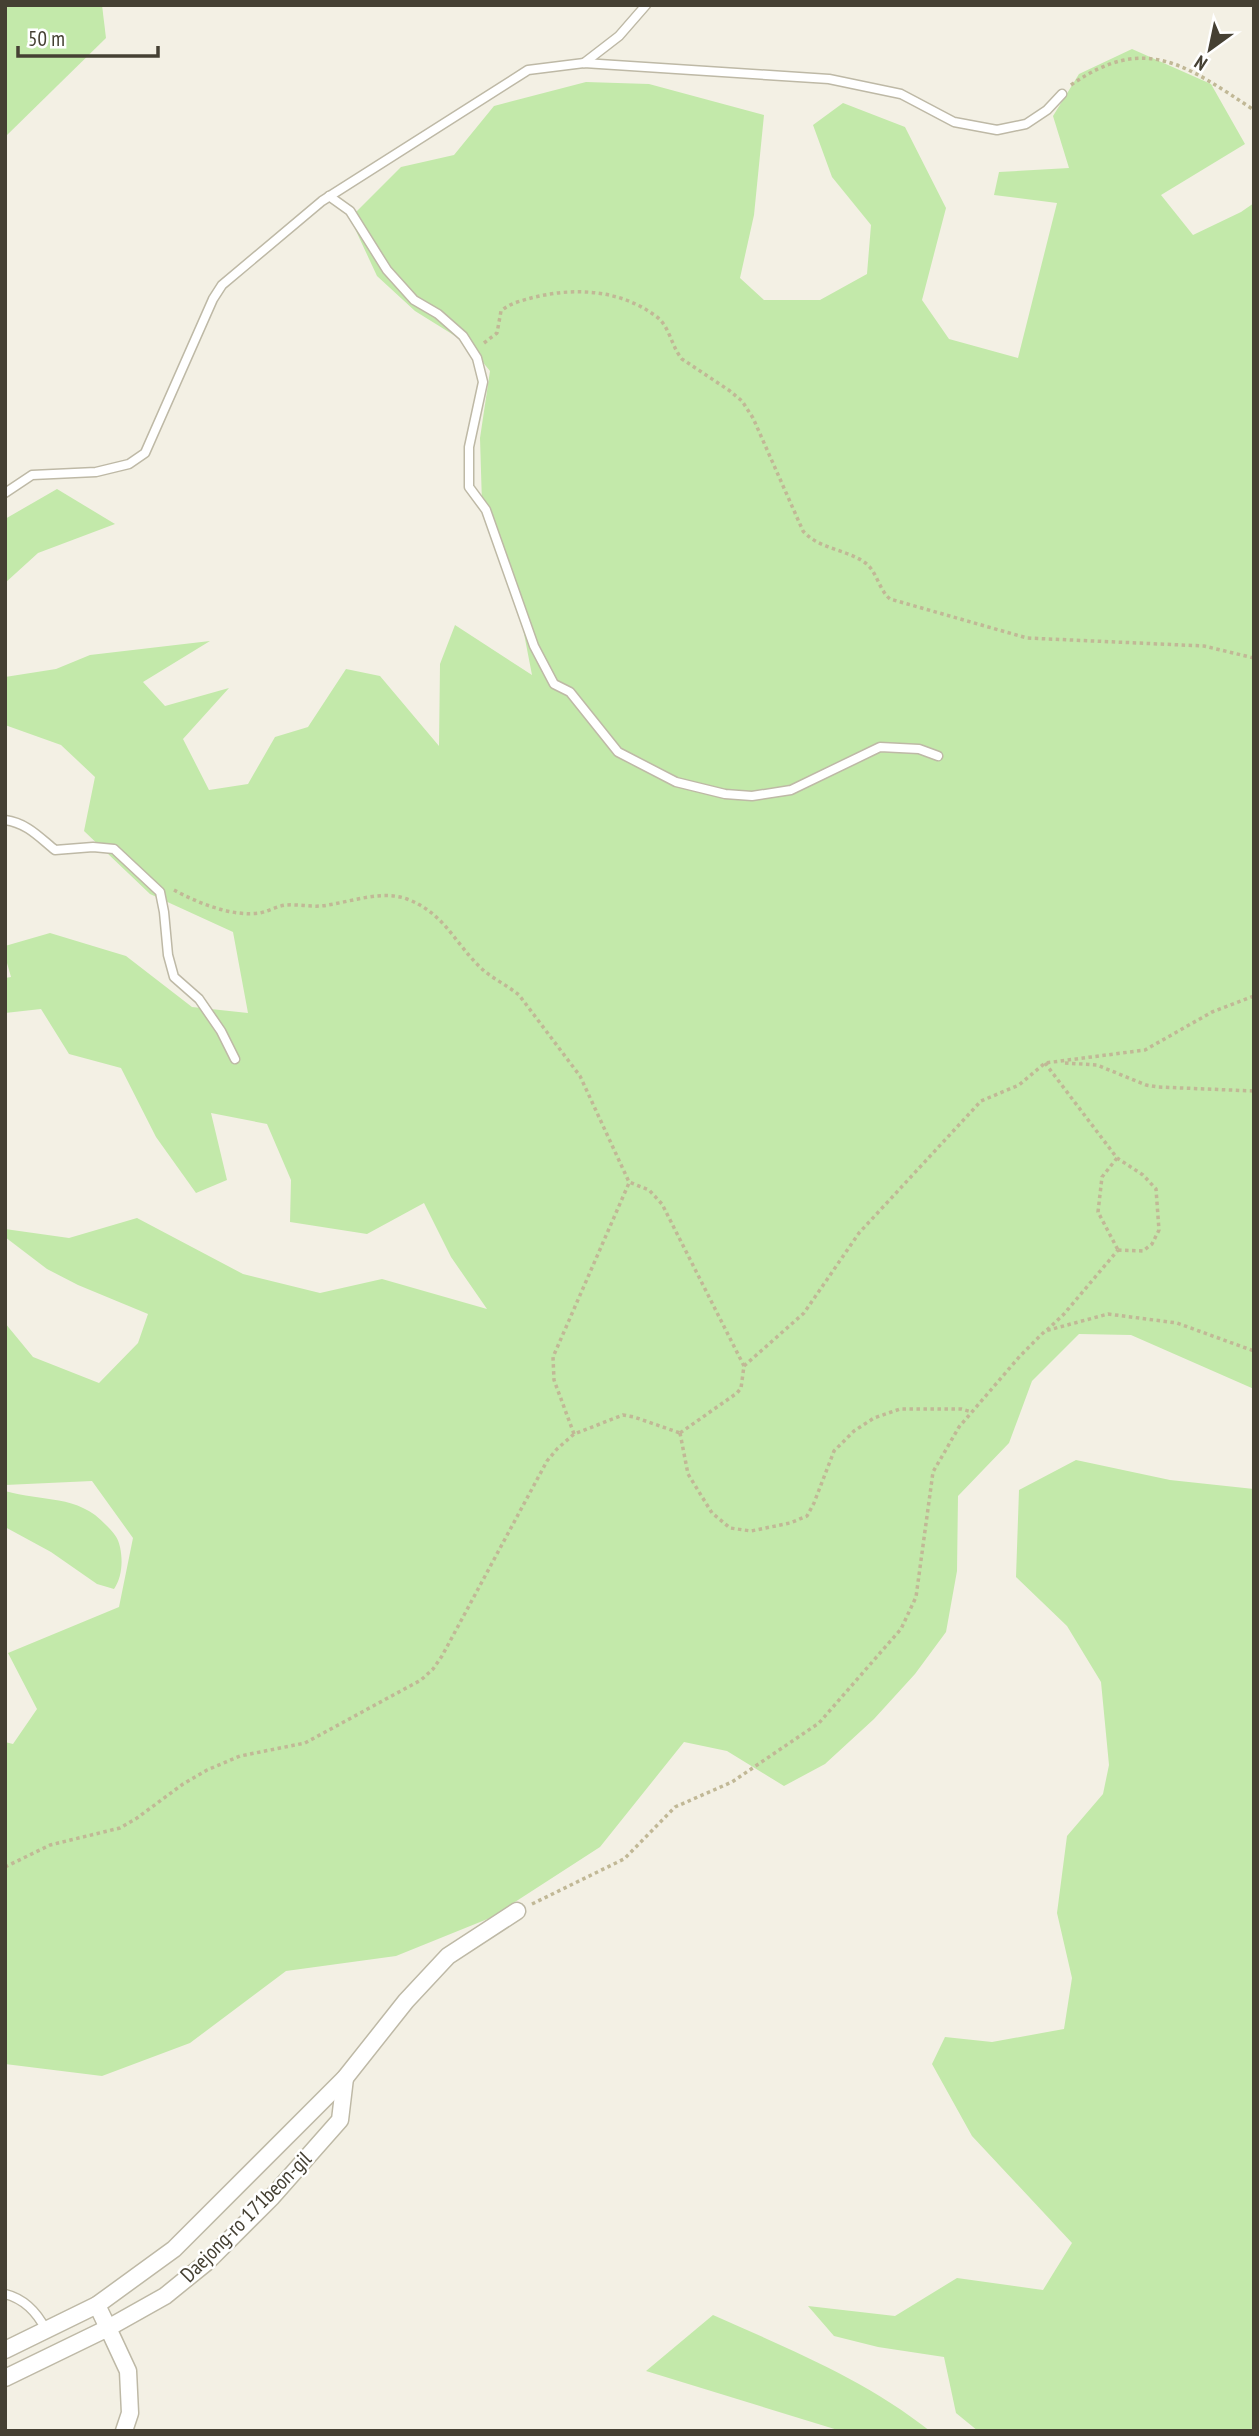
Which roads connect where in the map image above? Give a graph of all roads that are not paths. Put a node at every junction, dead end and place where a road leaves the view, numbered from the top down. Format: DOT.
graph roads {
  1 [pos="646,5"];
  2 [pos="583,63"];
  3 [pos="1062,94"];
  4 [pos="328,196"];
  5 [pos="5,492"];
  6 [pos="939,756"];
  7 [pos="5,820"];
  8 [pos="235,1059"];
  9 [pos="517,1911"];
  10 [pos="345,2078"];
  11 [pos="5,2294"];
  12 [pos="97,2305"];
  13 [pos="108,2328"];
  14 [pos="46,2330"];
  15 [pos="5,2350"];
  16 [pos="5,2378"];
  17 [pos="124,2431"];
  1 -- 2 [label="lane"];
  2 -- 3 [label="lane"];
  2 -- 4 [label="lane"];
  4 -- 5 [label="lane"];
  4 -- 6 [label="lane"];
  7 -- 8 [label="lane"];
  9 -- 10 [label="street"];
  10 -- 12 [label="street"];
  10 -- 13 [label="street, Daejong-ro 171beon-gil"];
  11 -- 14 [label="lane"];
  12 -- 13 [label="street"];
  12 -- 14 [label="street"];
  13 -- 16 [label="street, Daejong-ro 171beon-gil"];
  13 -- 17 [label="street"];
  14 -- 15 [label="street"];
}
